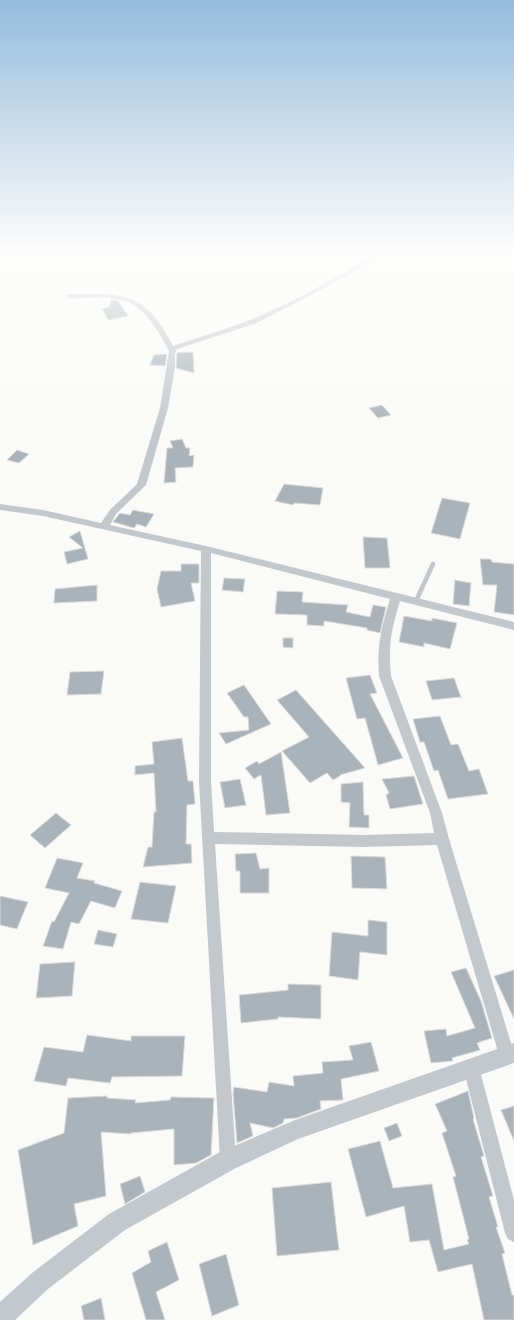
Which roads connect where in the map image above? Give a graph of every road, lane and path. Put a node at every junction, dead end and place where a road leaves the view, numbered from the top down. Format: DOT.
graph roads {
  1 [pos="145,313"];
  2 [pos="272,313"];
  3 [pos="172,350"];
  4 [pos="0,507"];
  5 [pos="104,526"];
  6 [pos="206,549"];
  7 [pos="433,564"];
  8 [pos="396,596"];
  9 [pos="416,601"];
  10 [pos="514,626"];
  11 [pos="208,838"];
  12 [pos="442,839"];
  13 [pos="510,1054"];
  14 [pos="471,1067"];
  15 [pos="228,1160"];
  16 [pos="514,1233"];
  17 [pos="0,1318"];
  1 -- 3 [label="street"];
  2 -- 3 [label="street"];
  3 -- 5 [label="street"];
  4 -- 5 [label="street"];
  5 -- 6 [label="street"];
  6 -- 8 [label="street"];
  6 -- 11 [label="street"];
  7 -- 9 [label="lane"];
  8 -- 9 [label="street"];
  8 -- 12 [label="street"];
  9 -- 10 [label="street"];
  11 -- 12 [label="street"];
  11 -- 15 [label="street"];
  12 -- 13 [label="street"];
  13 -- 14 [label="street"];
  14 -- 15 [label="street"];
  14 -- 16 [label="street"];
  15 -- 17 [label="street"];
}
